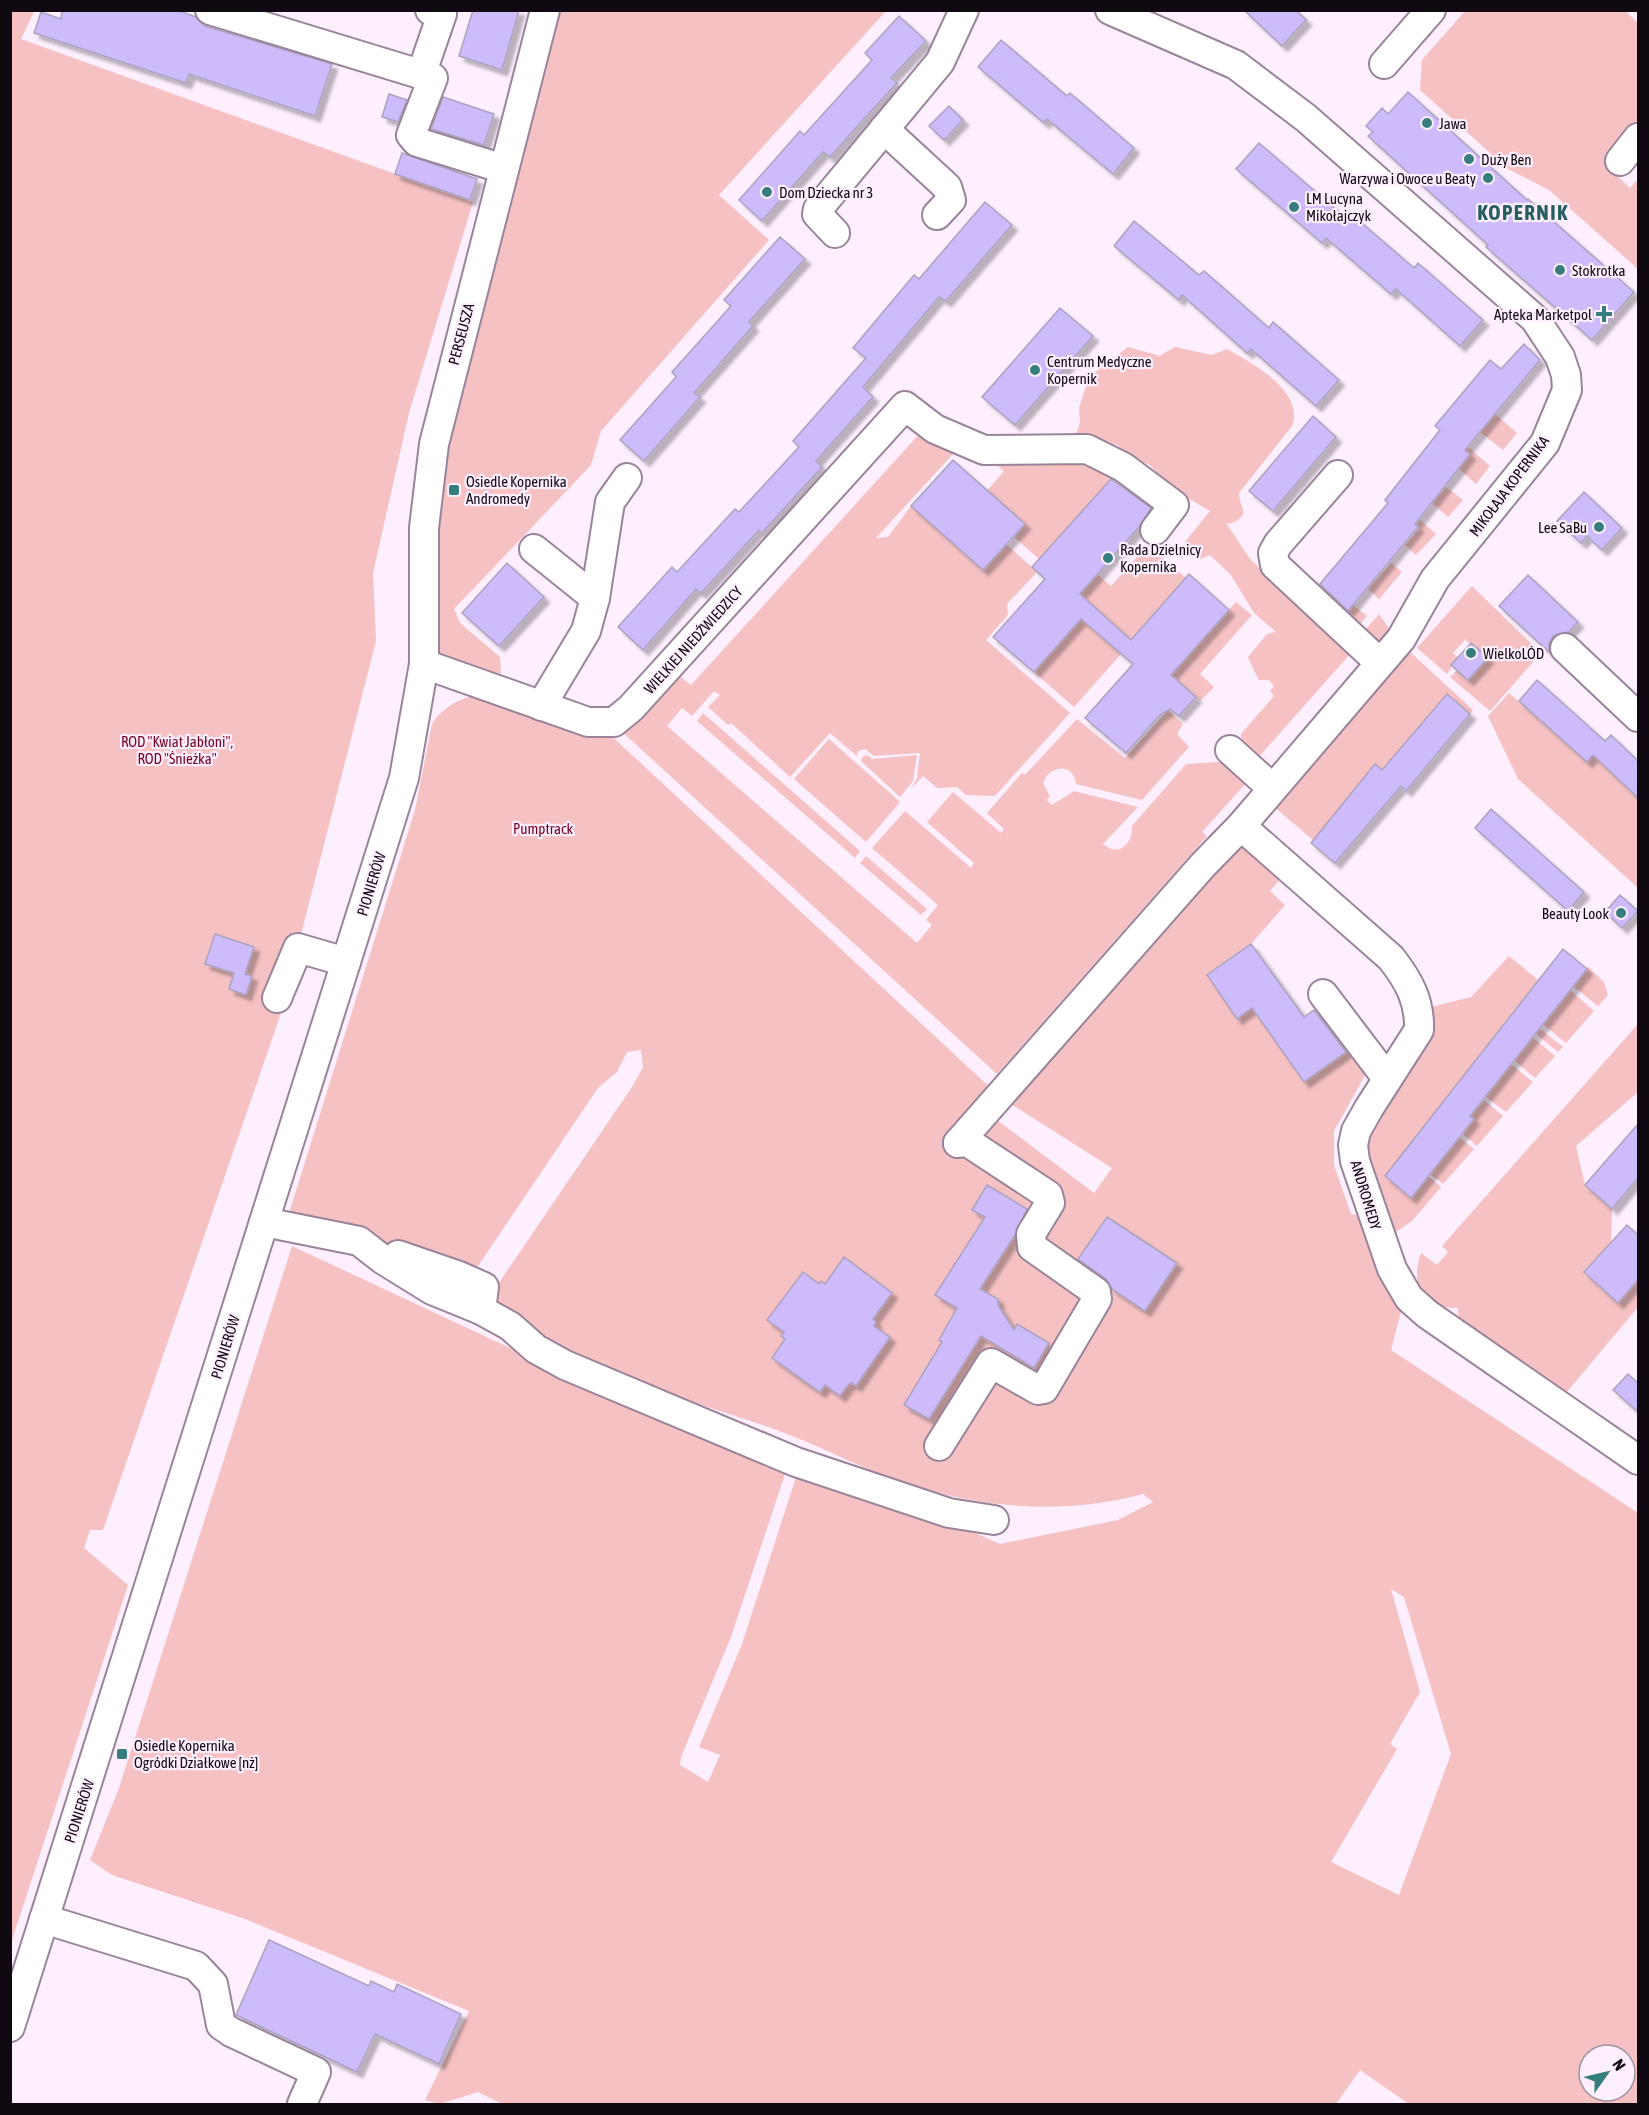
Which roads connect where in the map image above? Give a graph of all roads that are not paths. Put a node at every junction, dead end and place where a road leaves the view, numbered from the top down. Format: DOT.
graph roads {
  1 [pos="210,10"];
  2 [pos="430,10"];
  3 [pos="545,10"];
  4 [pos="964,10"];
  5 [pos="1110,10"];
  6 [pos="1431,10"];
  7 [pos="1384,64"];
  8 [pos="421,75"];
  9 [pos="884,129"];
  10 [pos="1638,138"];
  11 [pos="1620,161"];
  12 [pos="504,169"];
  13 [pos="937,215"];
  14 [pos="835,233"];
  15 [pos="1338,475"];
  16 [pos="627,478"];
  17 [pos="1155,530"];
  18 [pos="534,549"];
  19 [pos="595,598"];
  20 [pos="1565,648"];
  21 [pos="1380,663"];
  22 [pos="424,664"];
  23 [pos="541,705"];
  24 [pos="1638,717"];
  25 [pos="1230,750"];
  26 [pos="1272,788"];
  27 [pos="1241,826"];
  28 [pos="346,962"];
  29 [pos="1323,994"];
  30 [pos="277,998"];
  31 [pos="1383,1072"];
  32 [pos="264,1222"];
  33 [pos="939,1446"];
  34 [pos="1638,1460"];
  35 [pos="994,1520"];
  36 [pos="44,1919"];
  37 [pos="10,2026"];
  38 [pos="302,2104"];
  1 -- 8 [label="street"];
  2 -- 8 [label="street"];
  3 -- 12 [label="street, PERSEUSZA"];
  4 -- 9 [label="street"];
  5 -- 21 [label="street, MIKOŁAJA KOPERNIKA"];
  6 -- 7 [label="street"];
  8 -- 12 [label="street"];
  9 -- 13 [label="street"];
  9 -- 14 [label="street"];
  10 -- 11 [label="street"];
  12 -- 22 [label="street, PERSEUSZA"];
  15 -- 21 [label="street"];
  16 -- 19 [label="street"];
  17 -- 23 [label="street, WIELKIEJ NIEDŹWIEDZICY"];
  18 -- 19 [label="street"];
  19 -- 23 [label="street"];
  20 -- 24 [label="street"];
  21 -- 26 [label="street, MIKOŁAJA KOPERNIKA"];
  22 -- 23 [label="street, WIELKIEJ NIEDŹWIEDZICY"];
  22 -- 28 [label="street, PIONIERÓW"];
  25 -- 26 [label="street"];
  26 -- 27 [label="street, MIKOŁAJA KOPERNIKA"];
  27 -- 33 [label="street, MIKOŁAJA KOPERNIKA"];
  27 -- 34 [label="street, ANDROMEDY"];
  28 -- 30 [label="street"];
  28 -- 32 [label="street, PIONIERÓW"];
  29 -- 31 [label="street"];
  32 -- 35 [label="street"];
  32 -- 36 [label="street, PIONIERÓW"];
  36 -- 37 [label="street, PIONIERÓW"];
  36 -- 38 [label="street"];
}
